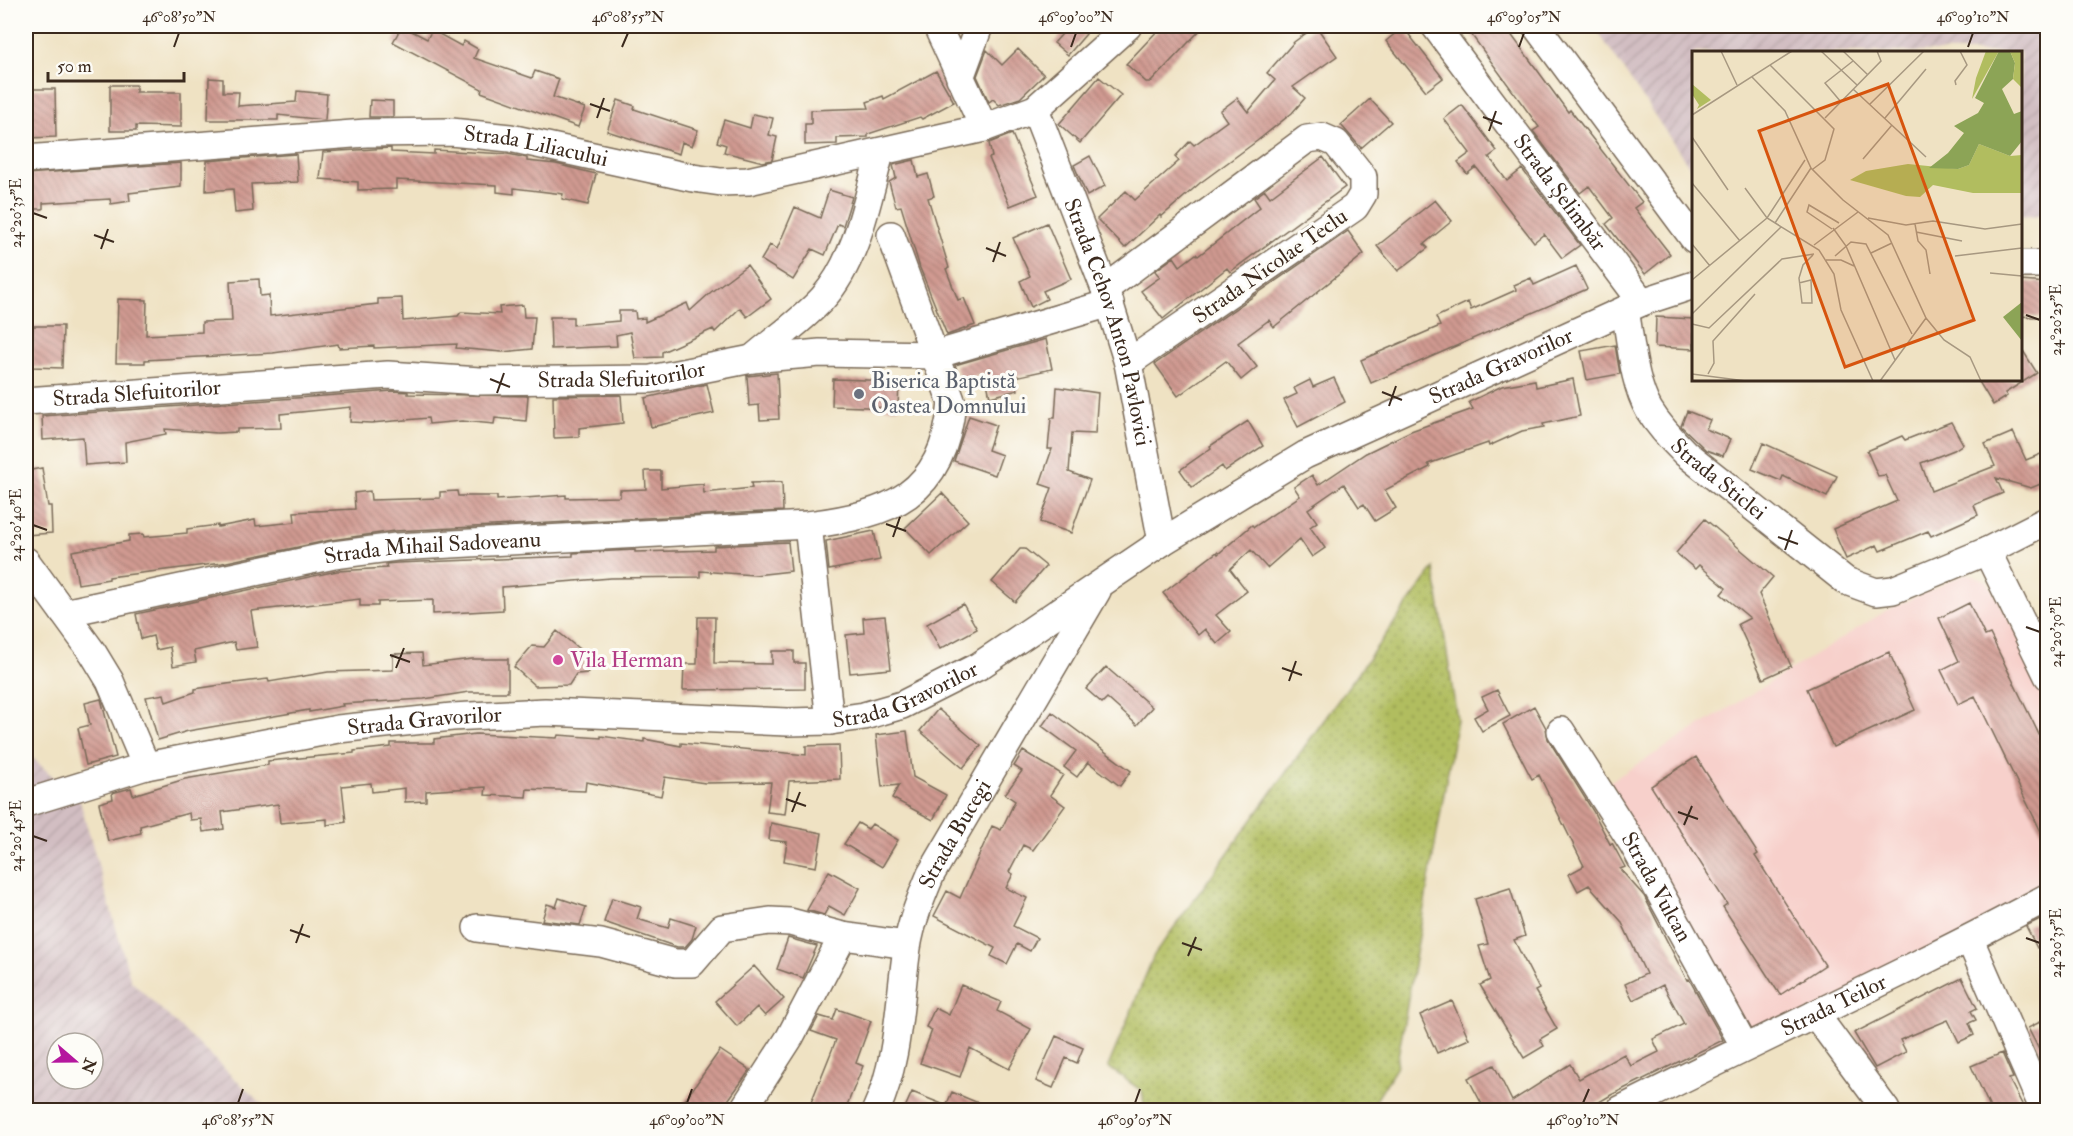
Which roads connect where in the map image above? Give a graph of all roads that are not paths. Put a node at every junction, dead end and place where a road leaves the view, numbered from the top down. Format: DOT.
graph roads {
  1 [pos="937,26"];
  2 [pos="979,26"];
  3 [pos="1128,26"];
  4 [pos="1435,26"];
  5 [pos="1536,26"];
  6 [pos="960,78"];
  7 [pos="1035,109"];
  8 [pos="984,128"];
  9 [pos="880,153"];
  10 [pos="26,159"];
  11 [pos="891,235"];
  12 [pos="1692,236"];
  13 [pos="2022,264"];
  14 [pos="2048,264"];
  15 [pos="1692,286"];
  16 [pos="1107,296"];
  17 [pos="1634,306"];
  18 [pos="935,355"];
  19 [pos="752,359"];
  20 [pos="1128,363"];
  21 [pos="26,400"];
  22 [pos="2048,520"];
  23 [pos="808,525"];
  24 [pos="1162,542"];
  25 [pos="1987,551"];
  26 [pos="26,561"];
  27 [pos="1101,585"];
  28 [pos="64,613"];
  29 [pos="2048,676"];
  30 [pos="830,721"];
  31 [pos="1561,730"];
  32 [pos="146,766"];
  33 [pos="26,803"];
  34 [pos="2048,897"];
  35 [pos="477,928"];
  36 [pos="843,936"];
  37 [pos="1970,939"];
  38 [pos="907,945"];
  39 [pos="1815,1014"];
  40 [pos="1745,1047"];
  41 [pos="743,1110"];
  42 [pos="876,1110"];
  43 [pos="1620,1110"];
  44 [pos="1886,1110"];
  45 [pos="2044,1110"];
  1 -- 6 [label="street"];
  2 -- 6 [label="street"];
  3 -- 7 [label="street"];
  4 -- 17 [label="street, Strada Șelimbăr"];
  5 -- 12 [label="street"];
  6 -- 8 [label="street"];
  7 -- 8 [label="street, Strada Liliacului"];
  7 -- 16 [label="street, Strada Cehov Anton Pavlovici"];
  8 -- 9 [label="street, Strada Liliacului"];
  9 -- 10 [label="street, Strada Liliacului"];
  9 -- 19 [label="street, Strada Slefuitorilor"];
  11 -- 18 [label="street, Strada Mihail Sadoveanu"];
  13 -- 14 [label="street"];
  15 -- 17 [label="street, Strada Gravorilor"];
  16 -- 18 [label="street"];
  16 -- 20 [label="street, Strada Cehov Anton Pavlovici"];
  16 -- 20 [label="street, Strada Nicolae Teclu"];
  17 -- 24 [label="street, Strada Gravorilor"];
  17 -- 25 [label="street, Strada Sticlei"];
  18 -- 19 [label="street"];
  18 -- 23 [label="street, Strada Mihail Sadoveanu"];
  19 -- 21 [label="street, Strada Slefuitorilor"];
  20 -- 24 [label="street, Strada Cehov Anton Pavlovici"];
  22 -- 25 [label="street, Strada Sticlei"];
  23 -- 28 [label="street, Strada Mihail Sadoveanu"];
  23 -- 30 [label="street"];
  24 -- 27 [label="street, Strada Gravorilor"];
  25 -- 29 [label="street"];
  26 -- 28 [label="street"];
  27 -- 30 [label="street, Strada Gravorilor"];
  27 -- 38 [label="street, Strada Bucegi"];
  28 -- 32 [label="street"];
  30 -- 32 [label="street, Strada Gravorilor"];
  31 -- 40 [label="street, Strada Vulcan"];
  32 -- 33 [label="street, Strada Gravorilor"];
  34 -- 37 [label="street, Strada Teilor"];
  35 -- 36 [label="street"];
  36 -- 38 [label="street"];
  36 -- 41 [label="street"];
  37 -- 39 [label="street, Strada Teilor"];
  37 -- 45 [label="street"];
  38 -- 42 [label="street, Strada Bucegi"];
  39 -- 40 [label="street, Strada Teilor"];
  39 -- 44 [label="street"];
  40 -- 43 [label="street, Strada Teilor"];
}
